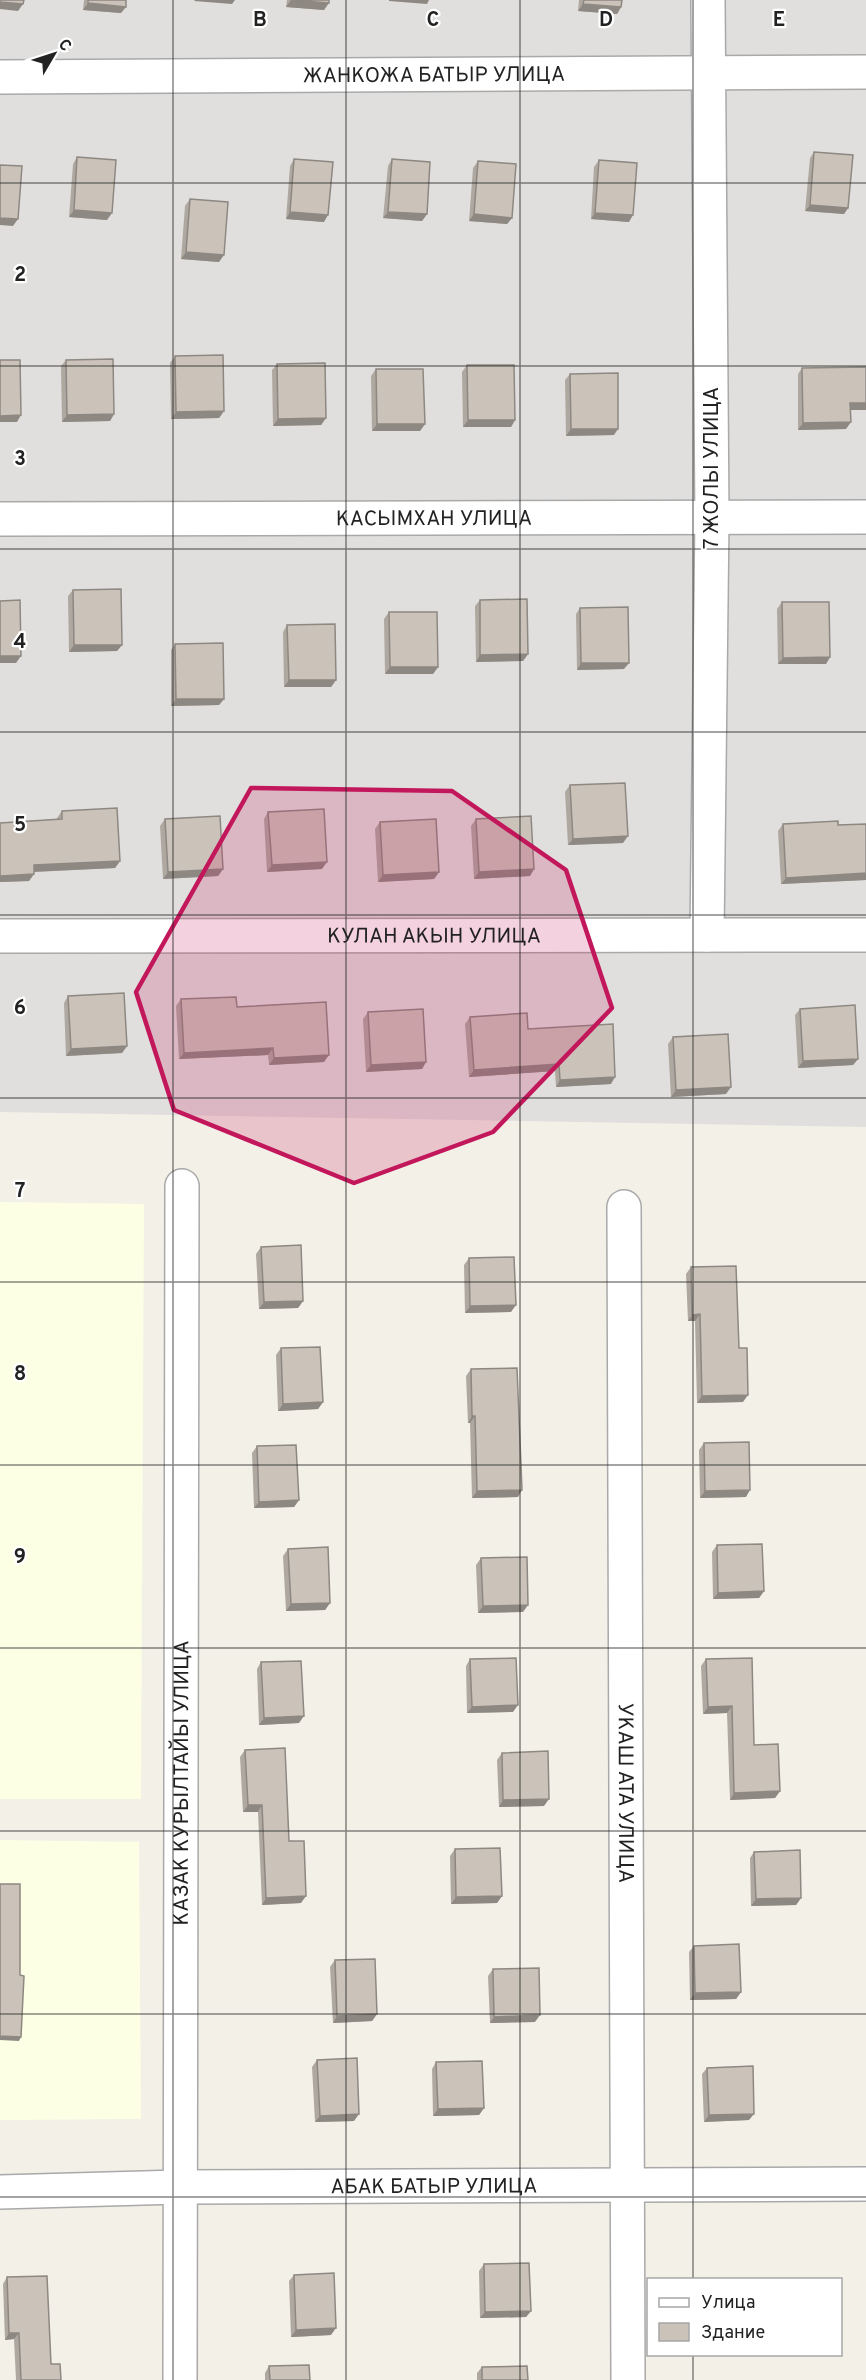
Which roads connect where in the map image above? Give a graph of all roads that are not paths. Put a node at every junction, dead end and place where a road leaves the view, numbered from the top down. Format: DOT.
graph roads {
  1 [pos="708,0"];
  2 [pos="708,72"];
  3 [pos="866,72"];
  4 [pos="0,77"];
  5 [pos="866,517"];
  6 [pos="712,518"];
  7 [pos="0,519"];
  8 [pos="707,935"];
  9 [pos="866,935"];
  10 [pos="0,936"];
  11 [pos="182,1186"];
  12 [pos="624,1207"];
  13 [pos="866,2184"];
  14 [pos="627,2185"];
  15 [pos="179,2187"];
  16 [pos="0,2192"];
  17 [pos="180,2380"];
  18 [pos="627,2380"];
  1 -- 2 [label="street, 7 ЖОЛЫ УЛИЦА"];
  2 -- 3 [label="street, ЖАНКОЖА БАТЫР УЛИЦА"];
  2 -- 4 [label="street, ЖАНКОЖА БАТЫР УЛИЦА"];
  2 -- 6 [label="street, 7 ЖОЛЫ УЛИЦА"];
  5 -- 6 [label="street, КАСЫМХАН УЛИЦА"];
  6 -- 7 [label="street, КАСЫМХАН УЛИЦА"];
  6 -- 8 [label="street, 7 ЖОЛЫ УЛИЦА"];
  8 -- 9 [label="street, КУЛАН АКЫН УЛИЦА"];
  8 -- 10 [label="street, КУЛАН АКЫН УЛИЦА"];
  11 -- 15 [label="street, КАЗАК КУРЫЛТАЙЫ УЛИЦА"];
  12 -- 14 [label="street, УКАШ АТА УЛИЦА"];
  13 -- 14 [label="street, АБАК БАТЫР УЛИЦА"];
  14 -- 15 [label="street, АБАК БАТЫР УЛИЦА"];
  14 -- 18 [label="street, УКАШ АТА УЛИЦА"];
  15 -- 16 [label="street, АБАК БАТЫР УЛИЦА"];
  15 -- 17 [label="street, КАЗАК КУРЫЛТАЙЫ УЛИЦА"];
}
